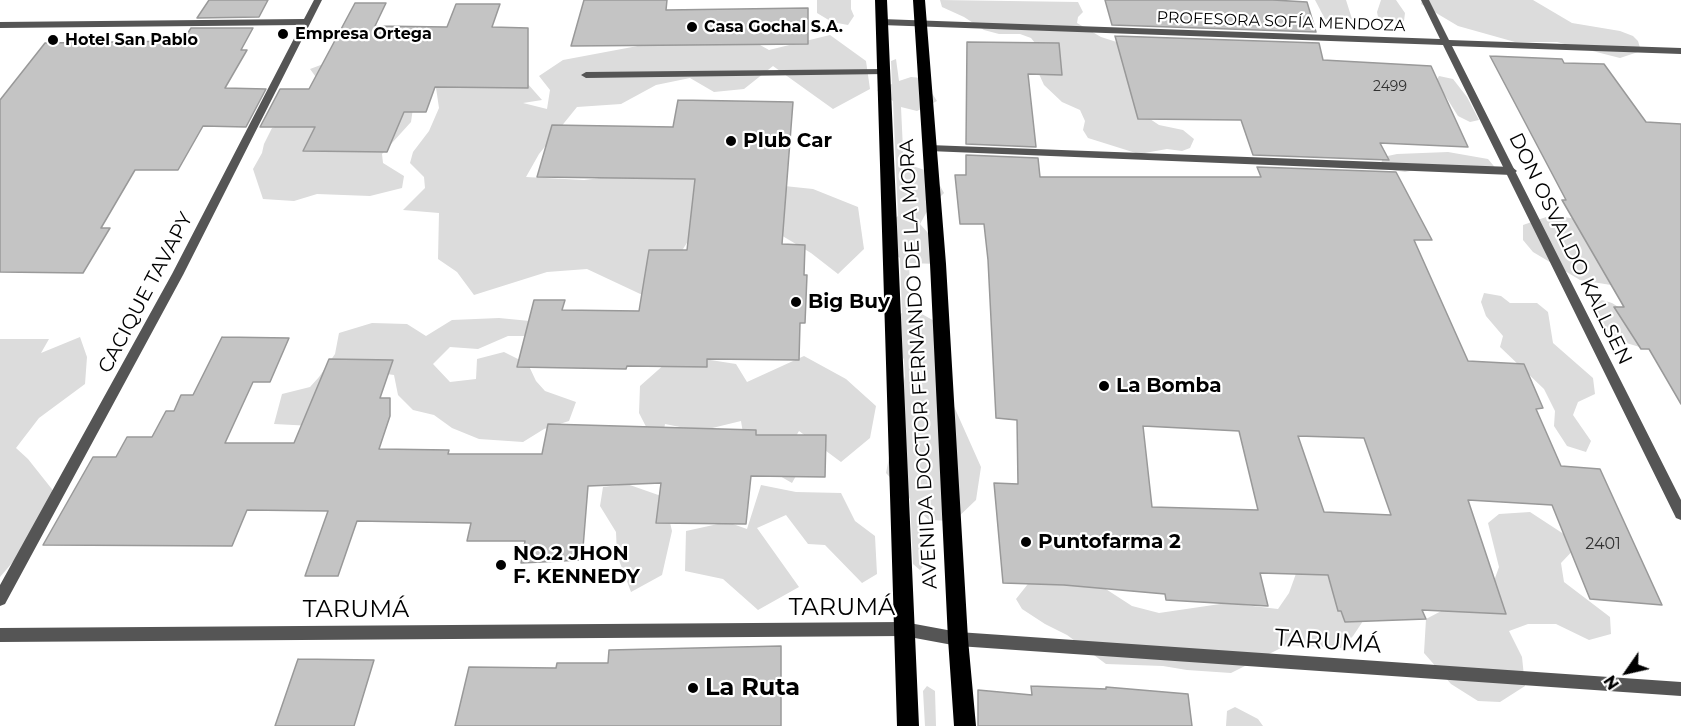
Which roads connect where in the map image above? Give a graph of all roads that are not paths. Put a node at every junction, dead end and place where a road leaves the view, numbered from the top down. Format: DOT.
graph roads {
  1 [pos="318,0"];
  2 [pos="881,0"];
  3 [pos="919,0"];
  4 [pos="1425,0"];
  5 [pos="307,22"];
  6 [pos="881,22"];
  7 [pos="921,24"];
  8 [pos="0,25"];
  9 [pos="1449,43"];
  10 [pos="1681,51"];
  11 [pos="883,72"];
  12 [pos="586,75"];
  13 [pos="929,148"];
  14 [pos="1512,171"];
  15 [pos="1681,514"];
  16 [pos="0,599"];
  17 [pos="904,629"];
  18 [pos="0,635"];
  19 [pos="958,639"];
  20 [pos="1681,689"];
  21 [pos="908,726"];
  22 [pos="965,726"];
  1 -- 5 [label="street, CACIQUE TAVAPY"];
  2 -- 6 [label="highway, AVENIDA DOCTOR FERNANDO DE LA MORA"];
  3 -- 7 [label="highway, AVENIDA DOCTOR FERNANDO DE LA MORA"];
  4 -- 9 [label="street, DON OSVALDO KALLSEN"];
  5 -- 8 [label="street"];
  5 -- 16 [label="street, CACIQUE TAVAPY"];
  6 -- 7 [label="street, PROFESORA SOFÍA MENDOZA"];
  6 -- 11 [label="highway, AVENIDA DOCTOR FERNANDO DE LA MORA"];
  7 -- 9 [label="street, PROFESORA SOFÍA MENDOZA"];
  7 -- 13 [label="highway, AVENIDA DOCTOR FERNANDO DE LA MORA"];
  9 -- 10 [label="street, PROFESORA SOFÍA MENDOZA"];
  9 -- 14 [label="street, DON OSVALDO KALLSEN"];
  11 -- 12 [label="street"];
  11 -- 17 [label="highway, AVENIDA DOCTOR FERNANDO DE LA MORA"];
  13 -- 14 [label="street"];
  13 -- 19 [label="highway, AVENIDA DOCTOR FERNANDO DE LA MORA"];
  14 -- 15 [label="street, DON OSVALDO KALLSEN"];
  17 -- 18 [label="street, TARUMÁ"];
  17 -- 19 [label="street, TARUMÁ"];
  17 -- 21 [label="highway, AVENIDA DOCTOR FERNANDO DE LA MORA"];
  19 -- 20 [label="street, TARUMÁ"];
  19 -- 22 [label="highway, AVENIDA DOCTOR FERNANDO DE LA MORA"];
}
